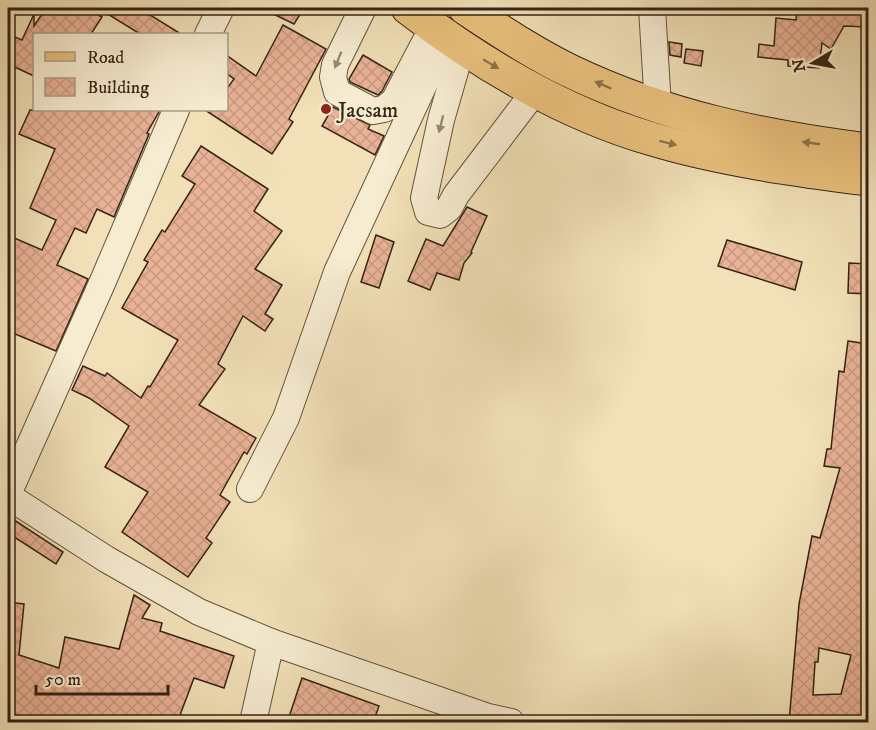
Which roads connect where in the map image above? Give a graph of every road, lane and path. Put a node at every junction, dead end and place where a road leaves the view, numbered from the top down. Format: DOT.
graph roads {
  1 [pos="220,8"];
  2 [pos="363,8"];
  3 [pos="408,8"];
  4 [pos="465,8"];
  5 [pos="652,8"];
  6 [pos="208,33"];
  7 [pos="447,37"];
  8 [pos="535,91"];
  9 [pos="658,107"];
  10 [pos="176,111"];
  11 [pos="868,150"];
  12 [pos="868,179"];
  13 [pos="250,489"];
  14 [pos="8,495"];
  15 [pos="271,642"];
  16 [pos="253,723"];
  17 [pos="511,723"];
  1 -- 6 [label="street"];
  2 -- 7 [label="street, one-way"];
  3 -- 7 [label="main road"];
  9 -- 4 [label="main road, one-way"];
  5 -- 9 [label="street"];
  7 -- 8 [label="main road, one-way"];
  7 -- 8 [label="street, one-way"];
  7 -- 13 [label="street"];
  8 -- 12 [label="main road, one-way"];
  11 -- 9 [label="main road, one-way"];
  10 -- 14 [label="street"];
  14 -- 15 [label="street"];
  15 -- 16 [label="street"];
  15 -- 17 [label="street"];
}
